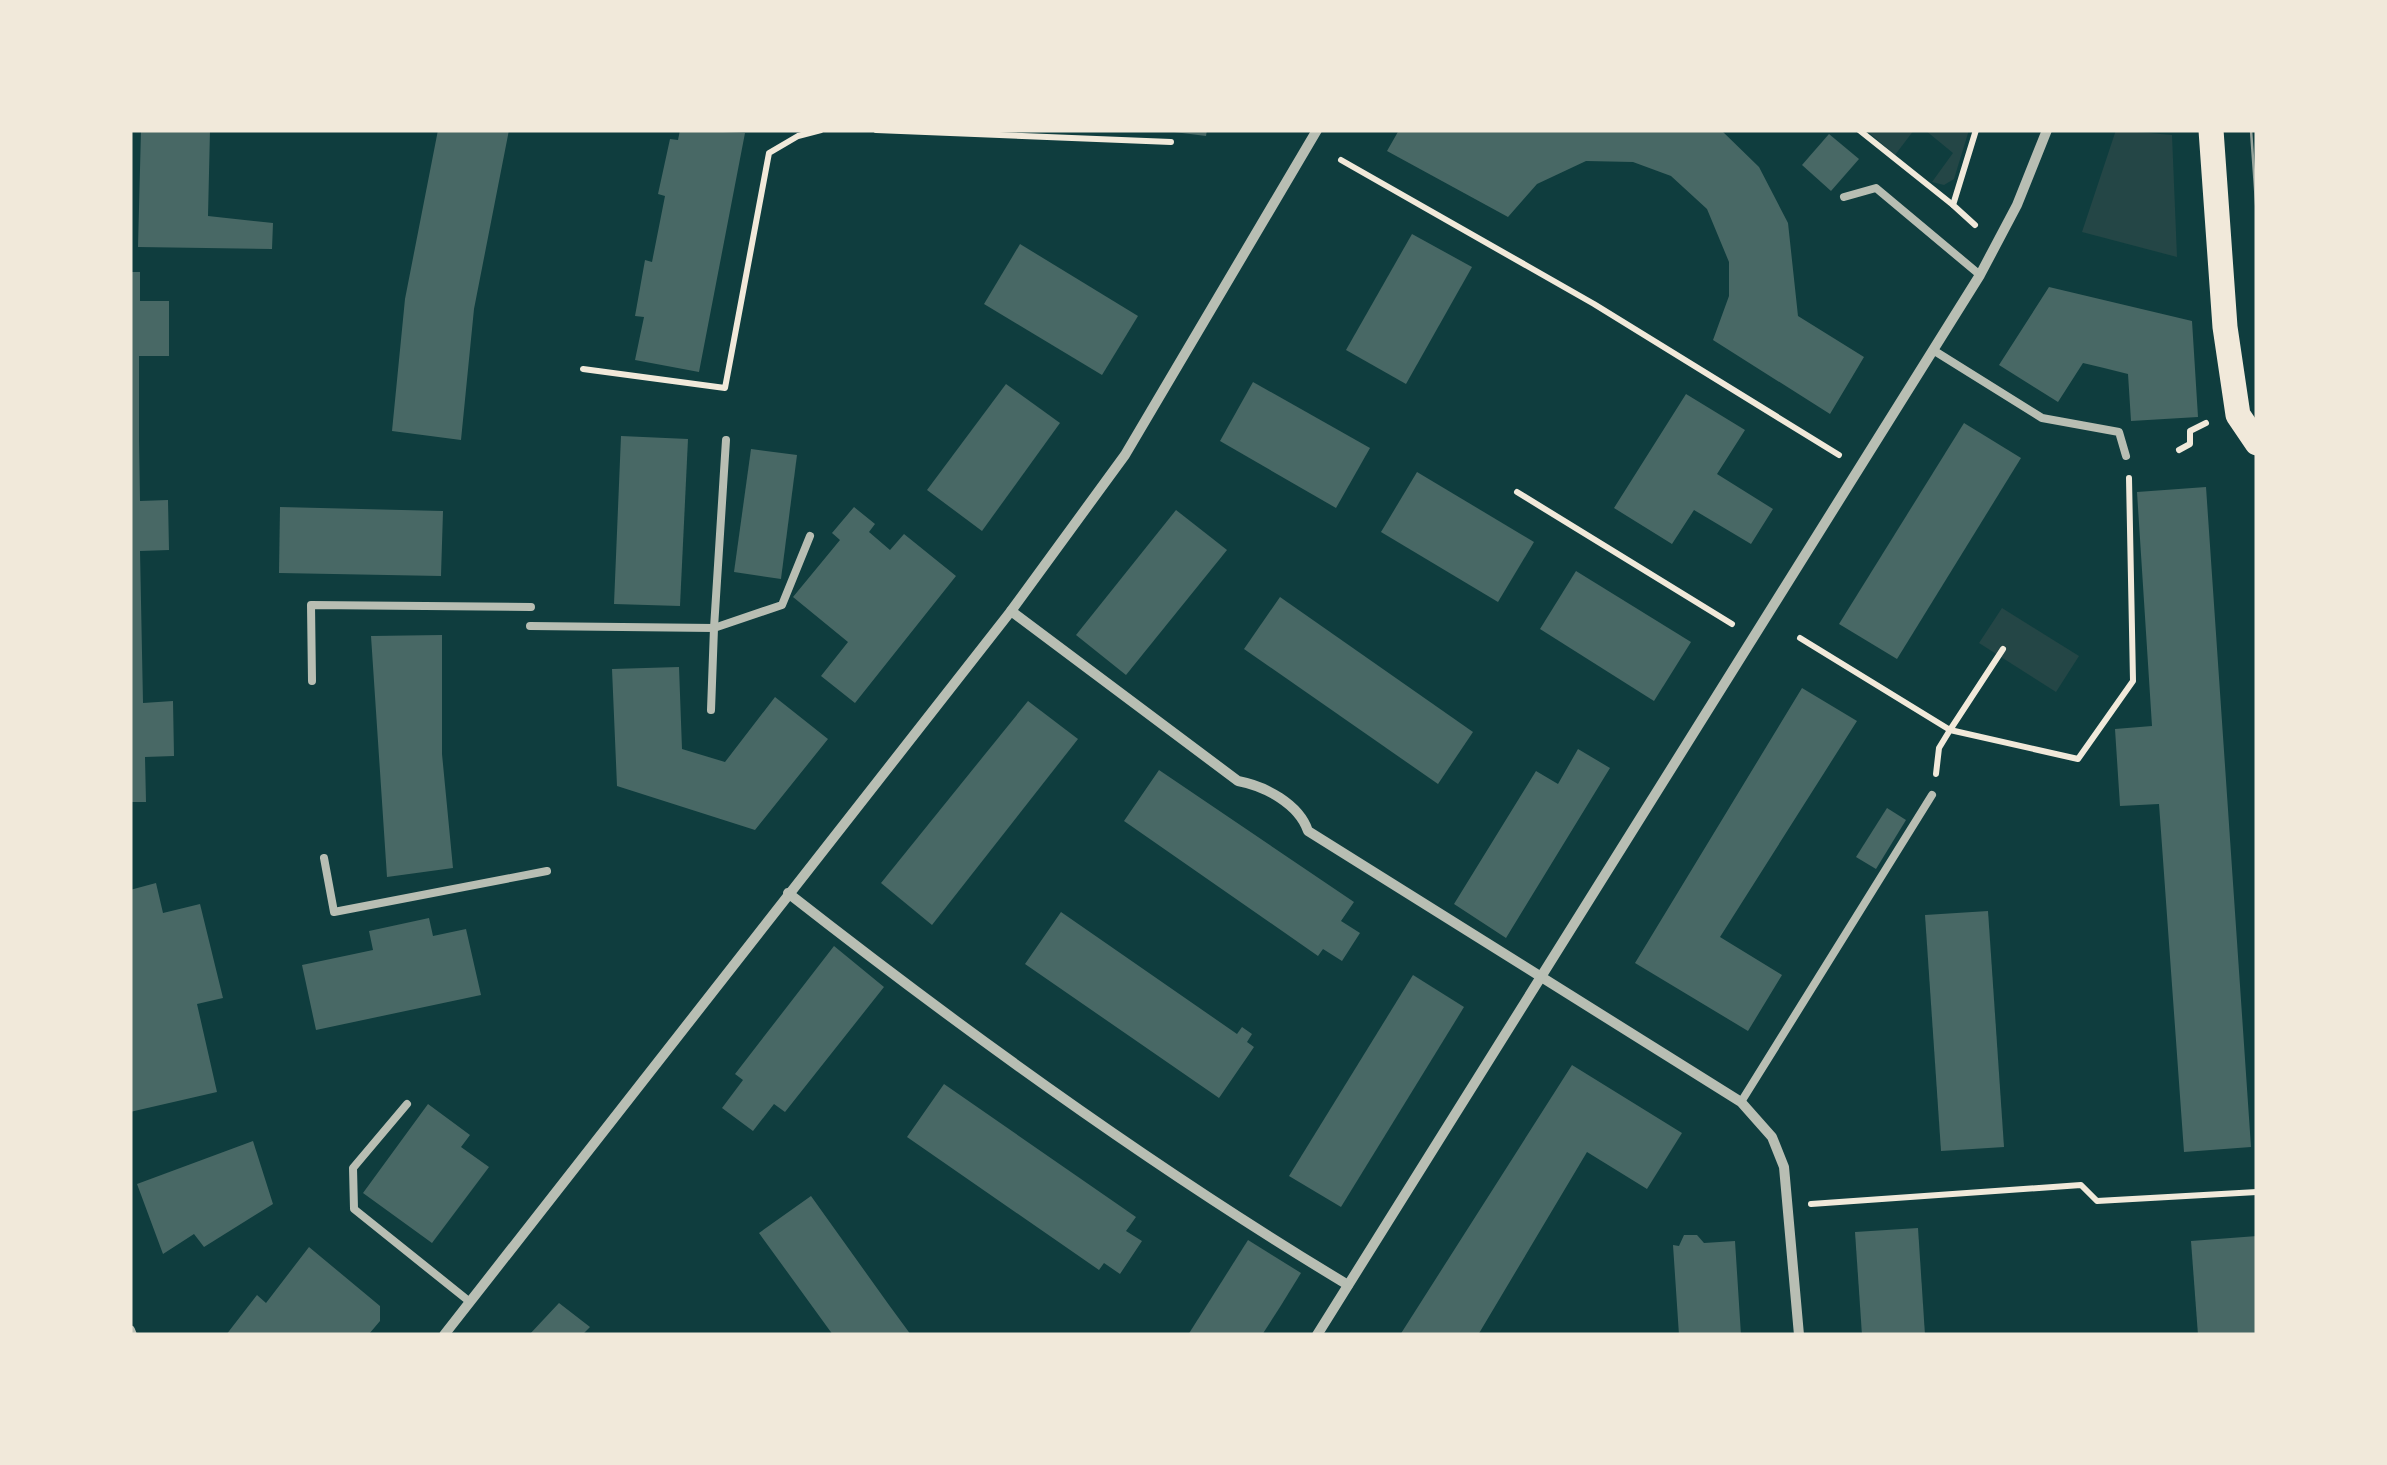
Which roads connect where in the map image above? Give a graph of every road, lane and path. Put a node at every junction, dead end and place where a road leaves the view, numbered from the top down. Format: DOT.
graph roads {
  1 [pos="821,130"];
  2 [pos="876,130"];
  3 [pos="1317,130"];
  4 [pos="1859,130"];
  5 [pos="1976,130"];
  6 [pos="2046,130"];
  7 [pos="2211,130"];
  8 [pos="1171,142"];
  9 [pos="1341,160"];
  10 [pos="1844,197"];
  11 [pos="1952,205"];
  12 [pos="1978,228"];
  13 [pos="1980,275"];
  14 [pos="1933,350"];
  15 [pos="584,369"];
  16 [pos="2190,431"];
  17 [pos="726,440"];
  18 [pos="2257,443"];
  19 [pos="2179,450"];
  20 [pos="1839,455"];
  21 [pos="2126,456"];
  22 [pos="1517,492"];
  23 [pos="810,536"];
  24 [pos="531,607"];
  25 [pos="1010,612"];
  26 [pos="1734,625"];
  27 [pos="530,626"];
  28 [pos="714,628"];
  29 [pos="1800,638"];
  30 [pos="2003,648"];
  31 [pos="312,681"];
  32 [pos="711,710"];
  33 [pos="1950,730"];
  34 [pos="1932,795"];
  35 [pos="324,858"];
  36 [pos="547,871"];
  37 [pos="788,893"];
  38 [pos="1540,980"];
  39 [pos="1741,1102"];
  40 [pos="407,1104"];
  41 [pos="2257,1192"];
  42 [pos="1790,1206"];
  43 [pos="1348,1285"];
  44 [pos="470,1302"];
  45 [pos="444,1335"];
  46 [pos="1317,1335"];
  47 [pos="1799,1335"];
  1 -- 15 [label="path"];
  2 -- 8 [label="path"];
  3 -- 25 [label="street"];
  4 -- 11 [label="path"];
  5 -- 11 [label="path"];
  6 -- 13 [label="street"];
  7 -- 18 [label="main road"];
  9 -- 20 [label="path"];
  10 -- 13 [label="lane"];
  11 -- 12 [label="path"];
  13 -- 14 [label="street"];
  14 -- 21 [label="lane"];
  14 -- 38 [label="street"];
  16 -- 19 [label="path"];
  17 -- 28 [label="lane"];
  21 -- 33 [label="path"];
  22 -- 26 [label="path"];
  23 -- 28 [label="lane"];
  24 -- 31 [label="lane"];
  25 -- 37 [label="street"];
  25 -- 38 [label="street"];
  27 -- 28 [label="lane"];
  28 -- 32 [label="lane"];
  29 -- 33 [label="path"];
  30 -- 33 [label="path"];
  33 -- 34 [label="path"];
  34 -- 39 [label="lane"];
  35 -- 36 [label="lane"];
  37 -- 43 [label="street"];
  37 -- 44 [label="street"];
  38 -- 39 [label="street"];
  38 -- 43 [label="street"];
  39 -- 42 [label="street"];
  40 -- 44 [label="lane"];
  41 -- 42 [label="path"];
  42 -- 47 [label="street"];
  43 -- 46 [label="street"];
  44 -- 45 [label="street"];
}
